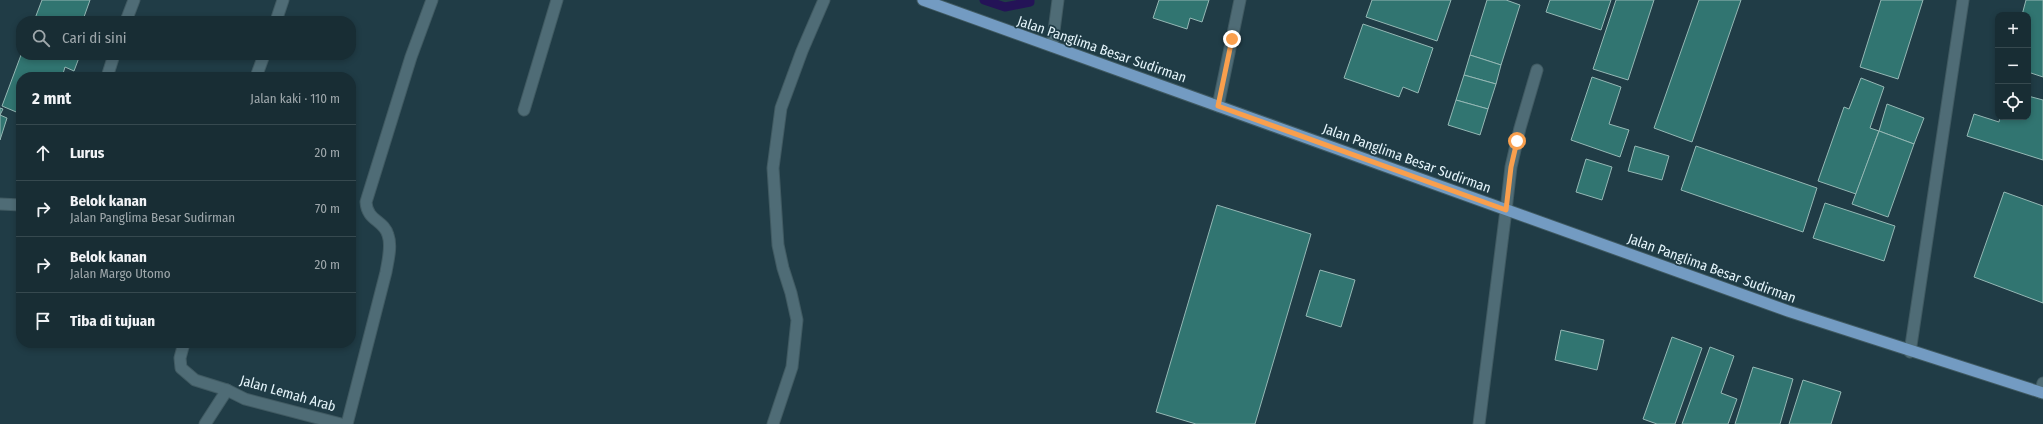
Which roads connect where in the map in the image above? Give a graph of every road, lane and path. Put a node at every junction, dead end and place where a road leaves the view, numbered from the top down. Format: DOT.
graph roads {
  1 [pos="134,0"];
  2 [pos="283,0"];
  3 [pos="432,0"];
  4 [pos="557,0"];
  5 [pos="824,0"];
  6 [pos="922,0"];
  7 [pos="1058,0"];
  8 [pos="1240,0"];
  9 [pos="1963,0"];
  10 [pos="128,16"];
  11 [pos="278,16"];
  12 [pos="1052,46"];
  13 [pos="112,60"];
  14 [pos="262,60"];
  15 [pos="1537,70"];
  16 [pos="109,72"];
  17 [pos="258,72"];
  18 [pos="1218,106"];
  19 [pos="524,110"];
  20 [pos="0,204"];
  21 [pos="16,205"];
  22 [pos="1506,210"];
  23 [pos="183,348"];
  24 [pos="1910,352"];
  25 [pos="227,390"];
  26 [pos="2042,390"];
  27 [pos="205,424"];
  28 [pos="341,424"];
  29 [pos="347,424"];
  30 [pos="773,424"];
  31 [pos="1479,424"];
  1 -- 10 [label="street"];
  2 -- 11 [label="street"];
  3 -- 29 [label="street"];
  4 -- 19 [label="street"];
  5 -- 30 [label="street"];
  6 -- 12 [label="main road, Jalan Panglima Besar Sudirman"];
  7 -- 12 [label="street"];
  8 -- 18 [label="street"];
  9 -- 24 [label="street"];
  12 -- 18 [label="main road, Jalan Panglima Besar Sudirman"];
  13 -- 16 [label="street"];
  14 -- 17 [label="street"];
  15 -- 22 [label="street"];
  18 -- 22 [label="main road, Jalan Panglima Besar Sudirman"];
  20 -- 21 [label="street"];
  22 -- 24 [label="main road, Jalan Panglima Besar Sudirman"];
  22 -- 31 [label="street"];
  23 -- 25 [label="street, Jalan Lemah Arab"];
  24 -- 26 [label="main road, Jalan Panglima Besar Sudirman"];
  25 -- 27 [label="street"];
  25 -- 28 [label="street, Jalan Lemah Arab"];
}
